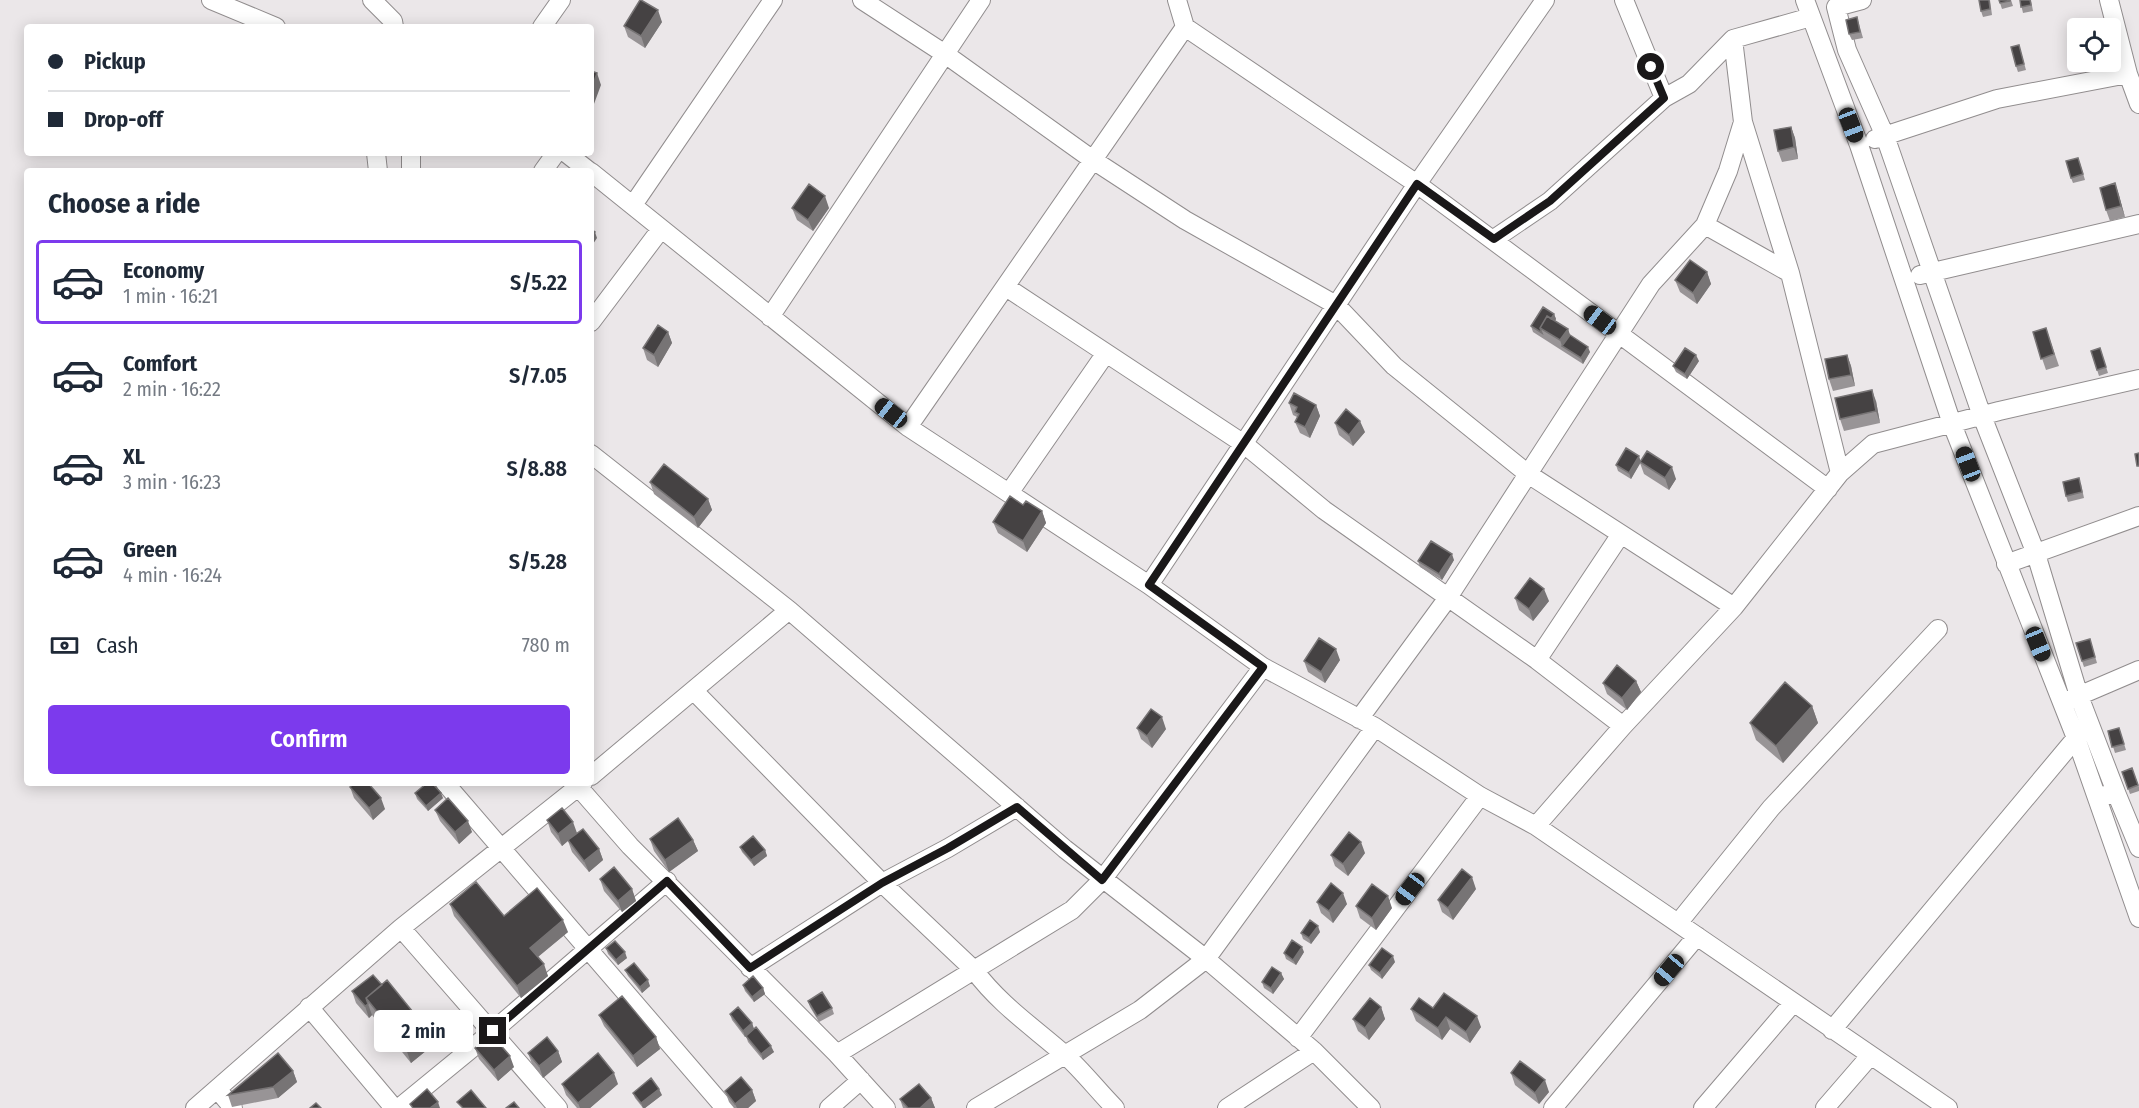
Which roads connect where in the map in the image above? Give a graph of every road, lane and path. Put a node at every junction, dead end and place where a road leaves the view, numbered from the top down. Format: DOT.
graph roads {
  1 [pos="211,0"];
  2 [pos="561,0"];
  3 [pos="773,0"];
  4 [pos="862,0"];
  5 [pos="981,0"];
  6 [pos="1177,0"];
  7 [pos="1545,0"];
  8 [pos="1624,0"];
  9 [pos="1862,0"];
  10 [pos="2109,0"];
  11 [pos="377,2"];
  12 [pos="1835,4"];
  13 [pos="1808,8"];
  14 [pos="269,24"];
  15 [pos="395,24"];
  16 [pos="544,24"];
  17 [pos="1185,27"];
  18 [pos="1733,39"];
  19 [pos="1821,44"];
  20 [pos="945,54"];
  21 [pos="2128,74"];
  22 [pos="1664,98"];
  23 [pos="2139,104"];
  24 [pos="1743,122"];
  25 [pos="1884,136"];
  26 [pos="1859,145"];
  27 [pos="570,156"];
  28 [pos="1093,160"];
  29 [pos="585,168"];
  30 [pos="594,175"];
  31 [pos="1417,184"];
  32 [pos="633,205"];
  33 [pos="2139,224"];
  34 [pos="1705,225"];
  35 [pos="661,229"];
  36 [pos="1494,239"];
  37 [pos="1790,273"];
  38 [pos="1930,273"];
  39 [pos="1904,279"];
  40 [pos="1005,287"];
  41 [pos="1336,305"];
  42 [pos="770,317"];
  43 [pos="594,318"];
  44 [pos="1618,333"];
  45 [pos="1106,353"];
  46 [pos="2139,379"];
  47 [pos="1982,416"];
  48 [pos="1952,424"];
  49 [pos="908,427"];
  50 [pos="1244,444"];
  51 [pos="594,456"];
  52 [pos="1840,473"];
  53 [pos="1528,474"];
  54 [pos="1828,489"];
  55 [pos="1009,493"];
  56 [pos="2139,516"];
  57 [pos="1621,534"];
  58 [pos="2036,554"];
  59 [pos="2006,564"];
  60 [pos="1149,585"];
  61 [pos="1447,599"];
  62 [pos="1734,607"];
  63 [pos="789,610"];
  64 [pos="1938,629"];
  65 [pos="1537,660"];
  66 [pos="1263,667"];
  67 [pos="2139,670"];
  68 [pos="694,691"];
  69 [pos="2071,699"];
  70 [pos="1367,723"];
  71 [pos="1623,726"];
  72 [pos="2076,738"];
  73 [pos="594,772"];
  74 [pos="447,786"];
  75 [pos="577,786"];
  76 [pos="585,786"];
  77 [pos="2097,795"];
  78 [pos="2117,795"];
  79 [pos="1480,796"];
  80 [pos="1017,807"];
  81 [pos="1536,826"];
  82 [pos="2139,848"];
  83 [pos="500,850"];
  84 [pos="1102,880"];
  85 [pos="667,881"];
  86 [pos="882,883"];
  87 [pos="2139,918"];
  88 [pos="1679,922"];
  89 [pos="401,928"];
  90 [pos="1697,936"];
  91 [pos="587,951"];
  92 [pos="1206,959"];
  93 [pos="750,968"];
  94 [pos="974,970"];
  95 [pos="1793,1003"];
  96 [pos="309,1007"];
  97 [pos="1832,1030"];
  98 [pos="493,1031"];
  99 [pos="1298,1038"];
  100 [pos="1314,1051"];
  101 [pos="837,1054"];
  102 [pos="1066,1055"];
  103 [pos="1870,1056"];
  104 [pos="861,1080"];
  105 [pos="218,1090"];
  106 [pos="195,1108"];
  107 [pos="233,1108"];
  108 [pos="394,1108"];
  109 [pos="399,1108"];
  110 [pos="558,1108"];
  111 [pos="725,1108"];
  112 [pos="829,1108"];
  113 [pos="886,1108"];
  114 [pos="976,1108"];
  115 [pos="1115,1108"];
  116 [pos="1227,1108"];
  117 [pos="1371,1108"];
  118 [pos="1553,1108"];
  119 [pos="1703,1108"];
  120 [pos="1825,1108"];
  121 [pos="1948,1108"];
  1 -- 14 [label="street"];
  2 -- 16 [label="street"];
  3 -- 32 [label="street"];
  4 -- 20 [label="street"];
  5 -- 20 [label="street"];
  6 -- 17 [label="street"];
  7 -- 31 [label="street"];
  8 -- 22 [label="street"];
  9 -- 12 [label="street"];
  10 -- 21 [label="street"];
  11 -- 15 [label="street"];
  12 -- 19 [label="street"];
  12 -- 25 [label="street"];
  13 -- 18 [label="street"];
  13 -- 19 [label="street"];
  17 -- 28 [label="street"];
  17 -- 31 [label="street"];
  18 -- 22 [label="street"];
  18 -- 24 [label="street"];
  19 -- 26 [label="street"];
  20 -- 28 [label="street"];
  20 -- 42 [label="street"];
  21 -- 23 [label="street"];
  21 -- 25 [label="street"];
  22 -- 36 [label="street"];
  24 -- 34 [label="street"];
  24 -- 37 [label="street"];
  25 -- 26 [label="street"];
  25 -- 38 [label="street"];
  26 -- 39 [label="street"];
  27 -- 29 [label="street"];
  28 -- 40 [label="street"];
  28 -- 41 [label="street"];
  30 -- 32 [label="street"];
  31 -- 36 [label="street"];
  31 -- 41 [label="street"];
  32 -- 35 [label="street"];
  33 -- 38 [label="street"];
  34 -- 37 [label="street"];
  34 -- 44 [label="street"];
  35 -- 42 [label="street"];
  35 -- 43 [label="street"];
  36 -- 44 [label="street"];
  37 -- 52 [label="street"];
  38 -- 39 [label="street"];
  38 -- 47 [label="street"];
  39 -- 48 [label="street"];
  40 -- 45 [label="street"];
  40 -- 49 [label="street"];
  41 -- 50 [label="street"];
  41 -- 53 [label="street"];
  42 -- 49 [label="street"];
  44 -- 53 [label="street"];
  44 -- 54 [label="street"];
  45 -- 50 [label="street"];
  45 -- 55 [label="street"];
  46 -- 47 [label="street"];
  47 -- 48 [label="street"];
  47 -- 58 [label="street"];
  48 -- 52 [label="street"];
  48 -- 59 [label="street"];
  49 -- 55 [label="street"];
  50 -- 60 [label="street"];
  50 -- 61 [label="street"];
  51 -- 63 [label="street"];
  52 -- 54 [label="street"];
  53 -- 57 [label="street"];
  53 -- 61 [label="street"];
  54 -- 62 [label="street"];
  55 -- 60 [label="street"];
  56 -- 58 [label="street"];
  57 -- 62 [label="street"];
  57 -- 65 [label="street"];
  58 -- 59 [label="street"];
  58 -- 69 [label="street"];
  59 -- 69 [label="street"];
  60 -- 66 [label="street"];
  61 -- 65 [label="street"];
  61 -- 70 [label="street"];
  62 -- 71 [label="street"];
  63 -- 68 [label="street"];
  63 -- 80 [label="street"];
  64 -- 88 [label="street"];
  65 -- 71 [label="street"];
  66 -- 70 [label="street"];
  66 -- 84 [label="street"];
  67 -- 69 [label="street"];
  68 -- 73 [label="street"];
  68 -- 86 [label="street"];
  69 -- 72 [label="street"];
  69 -- 78 [label="street"];
  70 -- 79 [label="street"];
  70 -- 92 [label="street"];
  71 -- 81 [label="street"];
  72 -- 77 [label="street"];
  72 -- 97 [label="street"];
  74 -- 83 [label="street"];
  75 -- 83 [label="street"];
  76 -- 85 [label="street"];
  77 -- 78 [label="street"];
  77 -- 87 [label="street"];
  78 -- 82 [label="street"];
  79 -- 81 [label="street"];
  79 -- 99 [label="street"];
  80 -- 84 [label="street"];
  80 -- 86 [label="street"];
  81 -- 88 [label="street"];
  83 -- 89 [label="street"];
  83 -- 91 [label="street"];
  84 -- 92 [label="street"];
  84 -- 94 [label="street"];
  85 -- 91 [label="street"];
  85 -- 93 [label="street"];
  86 -- 93 [label="street"];
  86 -- 94 [label="street"];
  88 -- 90 [label="street"];
  89 -- 96 [label="street"];
  89 -- 98 [label="street"];
  90 -- 95 [label="street"];
  90 -- 118 [label="street"];
  91 -- 98 [label="street"];
  91 -- 111 [label="street"];
  92 -- 99 [label="street"];
  92 -- 102 [label="street"];
  93 -- 101 [label="street"];
  94 -- 101 [label="street"];
  94 -- 102 [label="street"];
  95 -- 97 [label="street"];
  95 -- 119 [label="street"];
  96 -- 105 [label="street"];
  96 -- 108 [label="street"];
  97 -- 103 [label="street"];
  98 -- 109 [label="street"];
  98 -- 110 [label="street"];
  99 -- 100 [label="street"];
  100 -- 116 [label="street"];
  100 -- 117 [label="street"];
  101 -- 104 [label="street"];
  102 -- 114 [label="street"];
  102 -- 115 [label="street"];
  103 -- 120 [label="street"];
  103 -- 121 [label="street"];
  104 -- 112 [label="street"];
  104 -- 113 [label="street"];
  105 -- 106 [label="street"];
  105 -- 107 [label="street"];
}
